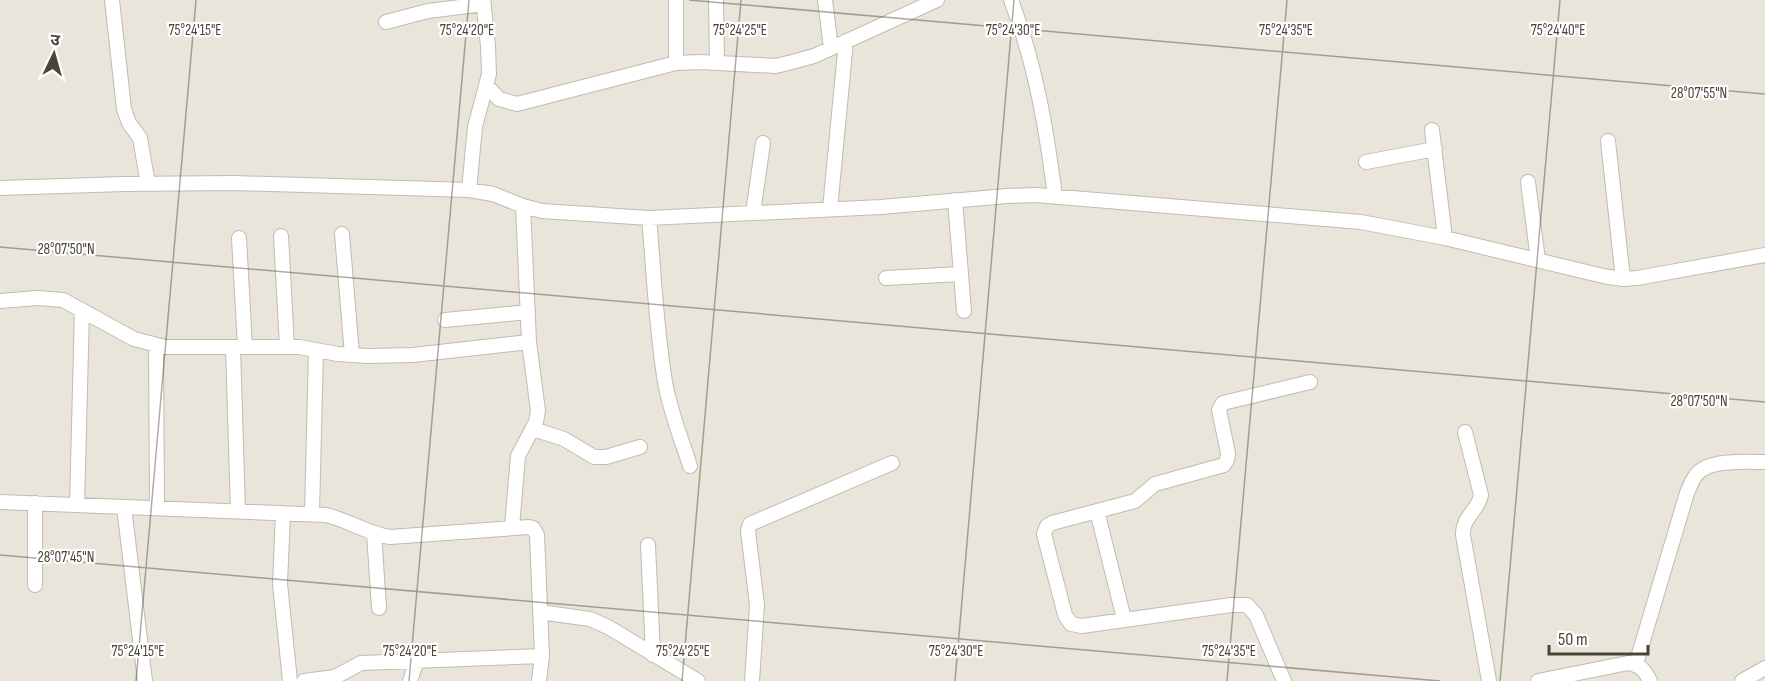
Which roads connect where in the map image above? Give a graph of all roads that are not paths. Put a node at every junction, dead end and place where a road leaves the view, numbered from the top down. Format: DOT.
graph roads {
  1 [pos="112,0"];
  2 [pos="716,0"];
  3 [pos="825,0"];
  4 [pos="937,0"];
  5 [pos="1011,0"];
  6 [pos="483,2"];
  7 [pos="676,2"];
  8 [pos="386,22"];
  9 [pos="846,41"];
  10 [pos="831,48"];
  11 [pos="717,62"];
  12 [pos="676,63"];
  13 [pos="486,85"];
  14 [pos="1432,130"];
  15 [pos="1608,141"];
  16 [pos="763,143"];
  17 [pos="1435,149"];
  18 [pos="1366,162"];
  19 [pos="1528,182"];
  20 [pos="148,183"];
  21 [pos="0,188"];
  22 [pos="469,190"];
  23 [pos="1055,196"];
  24 [pos="955,200"];
  25 [pos="523,206"];
  26 [pos="830,209"];
  27 [pos="753,213"];
  28 [pos="650,218"];
  29 [pos="342,234"];
  30 [pos="281,236"];
  31 [pos="239,238"];
  32 [pos="1445,238"];
  33 [pos="1765,255"];
  34 [pos="1538,260"];
  35 [pos="961,274"];
  36 [pos="886,278"];
  37 [pos="1623,279"];
  38 [pos="0,301"];
  39 [pos="82,310"];
  40 [pos="964,311"];
  41 [pos="528,312"];
  42 [pos="445,320"];
  43 [pos="529,342"];
  44 [pos="156,345"];
  45 [pos="239,347"];
  46 [pos="287,347"];
  47 [pos="316,350"];
  48 [pos="352,355"];
  49 [pos="1310,382"];
  50 [pos="533,429"];
  51 [pos="1466,432"];
  52 [pos="640,447"];
  53 [pos="1765,462"];
  54 [pos="892,463"];
  55 [pos="690,466"];
  56 [pos="0,502"];
  57 [pos="35,504"];
  58 [pos="77,505"];
  59 [pos="124,507"];
  60 [pos="157,508"];
  61 [pos="238,511"];
  62 [pos="1097,511"];
  63 [pos="283,513"];
  64 [pos="312,514"];
  65 [pos="512,527"];
  66 [pos="374,533"];
  67 [pos="648,545"];
  68 [pos="35,585"];
  69 [pos="379,608"];
  70 [pos="540,612"];
  71 [pos="1124,619"];
  72 [pos="653,655"];
  73 [pos="542,656"];
  74 [pos="417,660"];
  75 [pos="1636,664"];
  76 [pos="1765,668"];
  77 [pos="145,681"];
  78 [pos="290,681"];
  79 [pos="304,681"];
  80 [pos="410,681"];
  81 [pos="539,681"];
  82 [pos="698,681"];
  83 [pos="752,681"];
  84 [pos="1284,681"];
  85 [pos="1490,681"];
  86 [pos="1538,681"];
  87 [pos="1650,681"];
  88 [pos="1742,681"];
  1 -- 20 [label="street"];
  2 -- 11 [label="street"];
  3 -- 10 [label="street"];
  4 -- 9 [label="street"];
  5 -- 23 [label="street"];
  6 -- 8 [label="street"];
  6 -- 13 [label="street"];
  7 -- 12 [label="street"];
  9 -- 10 [label="street"];
  9 -- 26 [label="street"];
  10 -- 11 [label="street"];
  11 -- 12 [label="street"];
  12 -- 13 [label="street"];
  13 -- 22 [label="street"];
  14 -- 17 [label="street"];
  15 -- 37 [label="street"];
  16 -- 27 [label="street"];
  17 -- 18 [label="street"];
  17 -- 32 [label="street"];
  19 -- 34 [label="street"];
  20 -- 21 [label="street"];
  20 -- 22 [label="street"];
  22 -- 25 [label="street"];
  23 -- 24 [label="street"];
  23 -- 32 [label="street"];
  24 -- 26 [label="street"];
  24 -- 35 [label="street"];
  25 -- 28 [label="street"];
  25 -- 41 [label="street"];
  26 -- 27 [label="street"];
  27 -- 28 [label="street"];
  28 -- 55 [label="street"];
  29 -- 48 [label="street"];
  30 -- 46 [label="street"];
  31 -- 45 [label="street"];
  32 -- 34 [label="street"];
  33 -- 37 [label="street"];
  34 -- 37 [label="street"];
  35 -- 36 [label="street"];
  35 -- 40 [label="street"];
  38 -- 39 [label="street"];
  39 -- 44 [label="street"];
  39 -- 58 [label="street"];
  41 -- 42 [label="street"];
  41 -- 43 [label="street"];
  43 -- 48 [label="street"];
  43 -- 50 [label="street"];
  44 -- 45 [label="street"];
  44 -- 60 [label="street"];
  45 -- 46 [label="street"];
  45 -- 61 [label="street"];
  46 -- 47 [label="street"];
  47 -- 48 [label="street"];
  47 -- 64 [label="street"];
  49 -- 62 [label="street"];
  50 -- 52 [label="street"];
  50 -- 65 [label="street"];
  51 -- 85 [label="street"];
  53 -- 75 [label="street"];
  54 -- 83 [label="street"];
  56 -- 57 [label="street"];
  57 -- 58 [label="street"];
  57 -- 68 [label="street"];
  58 -- 59 [label="street"];
  59 -- 60 [label="street"];
  59 -- 77 [label="street"];
  60 -- 61 [label="street"];
  61 -- 63 [label="street"];
  62 -- 71 [label="street"];
  62 -- 71 [label="street"];
  63 -- 64 [label="street"];
  63 -- 78 [label="street"];
  64 -- 66 [label="street"];
  65 -- 66 [label="street"];
  65 -- 70 [label="street"];
  66 -- 69 [label="street"];
  67 -- 72 [label="street"];
  70 -- 72 [label="street"];
  70 -- 73 [label="street"];
  71 -- 84 [label="street"];
  72 -- 82 [label="street"];
  73 -- 74 [label="street"];
  73 -- 81 [label="street"];
  74 -- 79 [label="street"];
  74 -- 80 [label="street"];
  75 -- 86 [label="street"];
  75 -- 87 [label="street"];
  76 -- 88 [label="street"];
}
